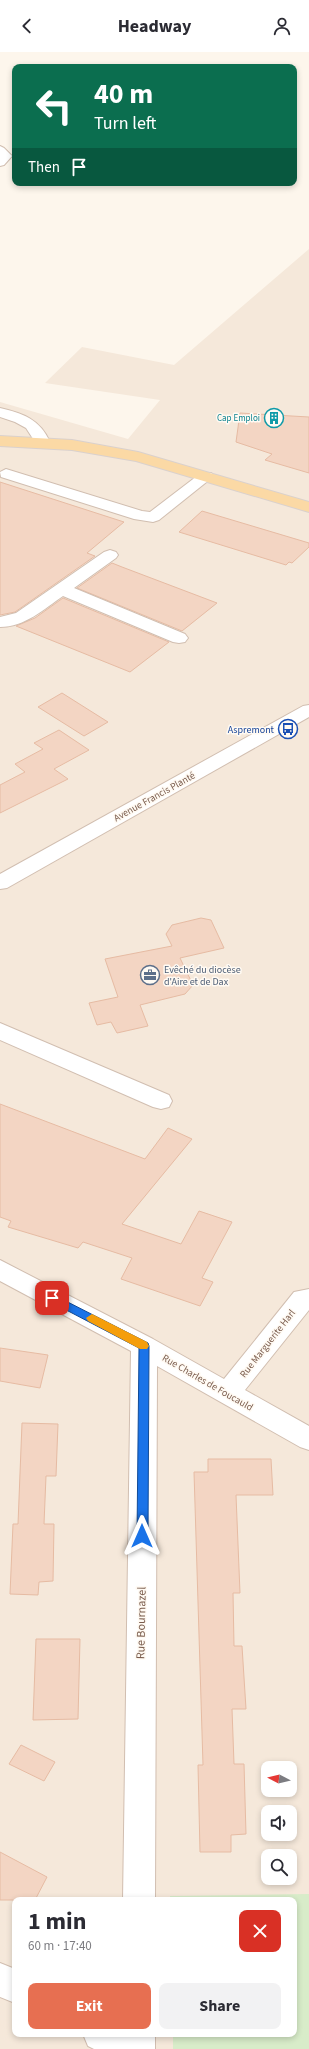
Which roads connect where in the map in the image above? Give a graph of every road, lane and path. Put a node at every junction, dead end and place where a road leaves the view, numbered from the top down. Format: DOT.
graph roads {
  1 [pos="0,150"];
  2 [pos="0,162"];
  3 [pos="0,412"];
  4 [pos="0,441"];
  5 [pos="42,442"];
  6 [pos="6,474"];
  7 [pos="206,476"];
  8 [pos="309,507"];
  9 [pos="110,555"];
  10 [pos="62,589"];
  11 [pos="0,622"];
  12 [pos="179,638"];
  13 [pos="309,710"];
  14 [pos="0,883"];
  15 [pos="0,1031"];
  16 [pos="161,1101"];
  17 [pos="0,1270"];
  18 [pos="309,1299"];
  19 [pos="144,1346"];
  20 [pos="228,1393"];
  21 [pos="309,1439"];
  22 [pos="138,1897"];
  23 [pos="0,1979"];
  24 [pos="12,1985"];
  25 [pos="105,2037"];
  26 [pos="138,2037"];
  27 [pos="127,2049"];
  28 [pos="138,2049"];
  1 -- 2 [label="street"];
  3 -- 5 [label="street"];
  4 -- 5 [label="main road"];
  5 -- 7 [label="main road"];
  6 -- 7 [label="street"];
  7 -- 8 [label="main road"];
  9 -- 10 [label="street"];
  10 -- 11 [label="street"];
  10 -- 12 [label="street"];
  13 -- 14 [label="street, Avenue Francis Planté"];
  15 -- 16 [label="street"];
  17 -- 19 [label="street, Rue Charles de Foucauld"];
  18 -- 20 [label="street, Rue Marguerite Harl"];
  19 -- 20 [label="street, Rue Charles de Foucauld"];
  19 -- 22 [label="street, Rue Bournazel"];
  20 -- 21 [label="street, Rue Charles de Foucauld"];
  23 -- 24 [label="street"];
  25 -- 27 [label="street"];
  26 -- 28 [label="street"];
}
